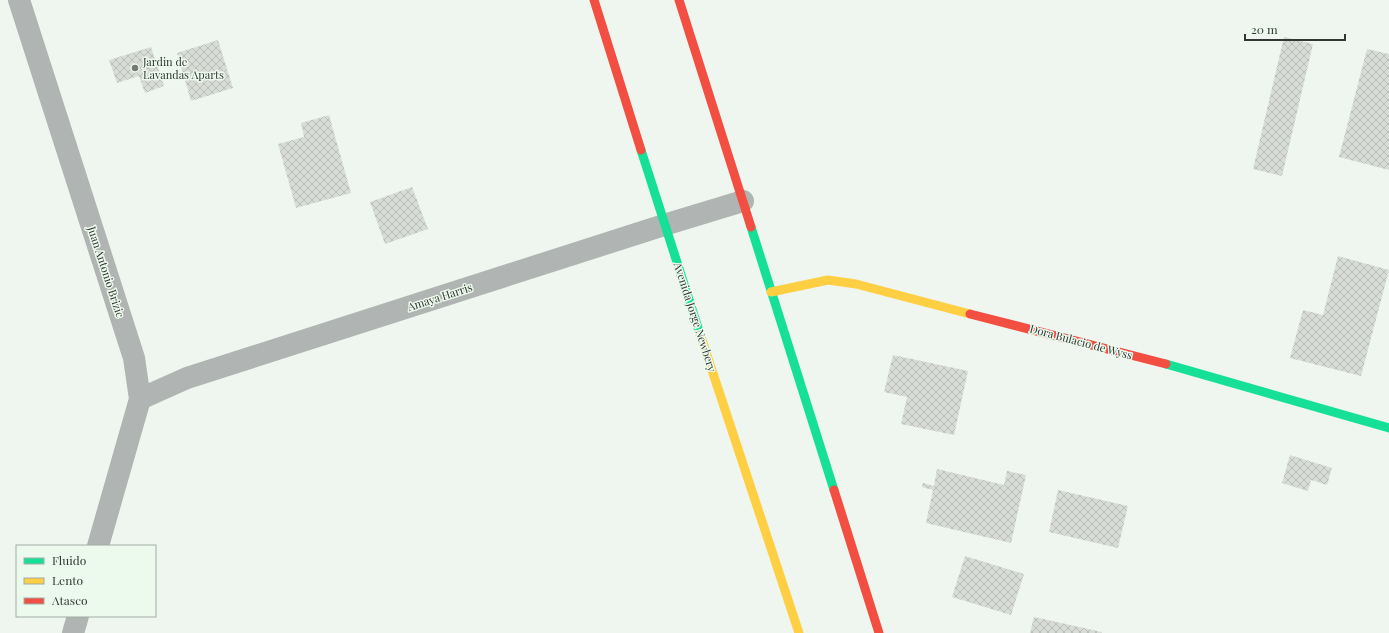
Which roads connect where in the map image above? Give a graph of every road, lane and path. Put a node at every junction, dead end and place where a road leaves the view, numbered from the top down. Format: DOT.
graph roads {
  1 [pos="19,0"];
  2 [pos="594,0"];
  3 [pos="679,0"];
  4 [pos="743,201"];
  5 [pos="664,225"];
  6 [pos="771,292"];
  7 [pos="140,399"];
  8 [pos="1389,428"];
  9 [pos="98,545"];
  10 [pos="78,617"];
  11 [pos="73,633"];
  12 [pos="799,633"];
  13 [pos="879,633"];
  1 -- 7 [label="street, Juan Antonio Brizic"];
  2 -- 5 [label="street, Avenida Jorge Newbery"];
  3 -- 4 [label="street"];
  4 -- 5 [label="street, Amaya Harris"];
  4 -- 6 [label="street"];
  5 -- 7 [label="street, Amaya Harris"];
  5 -- 12 [label="street, Avenida Jorge Newbery"];
  6 -- 8 [label="street, Dora Bulacio de Wyss"];
  6 -- 13 [label="street"];
  7 -- 9 [label="street, Juan Antonio Brizic"];
  10 -- 11 [label="street"];
}
